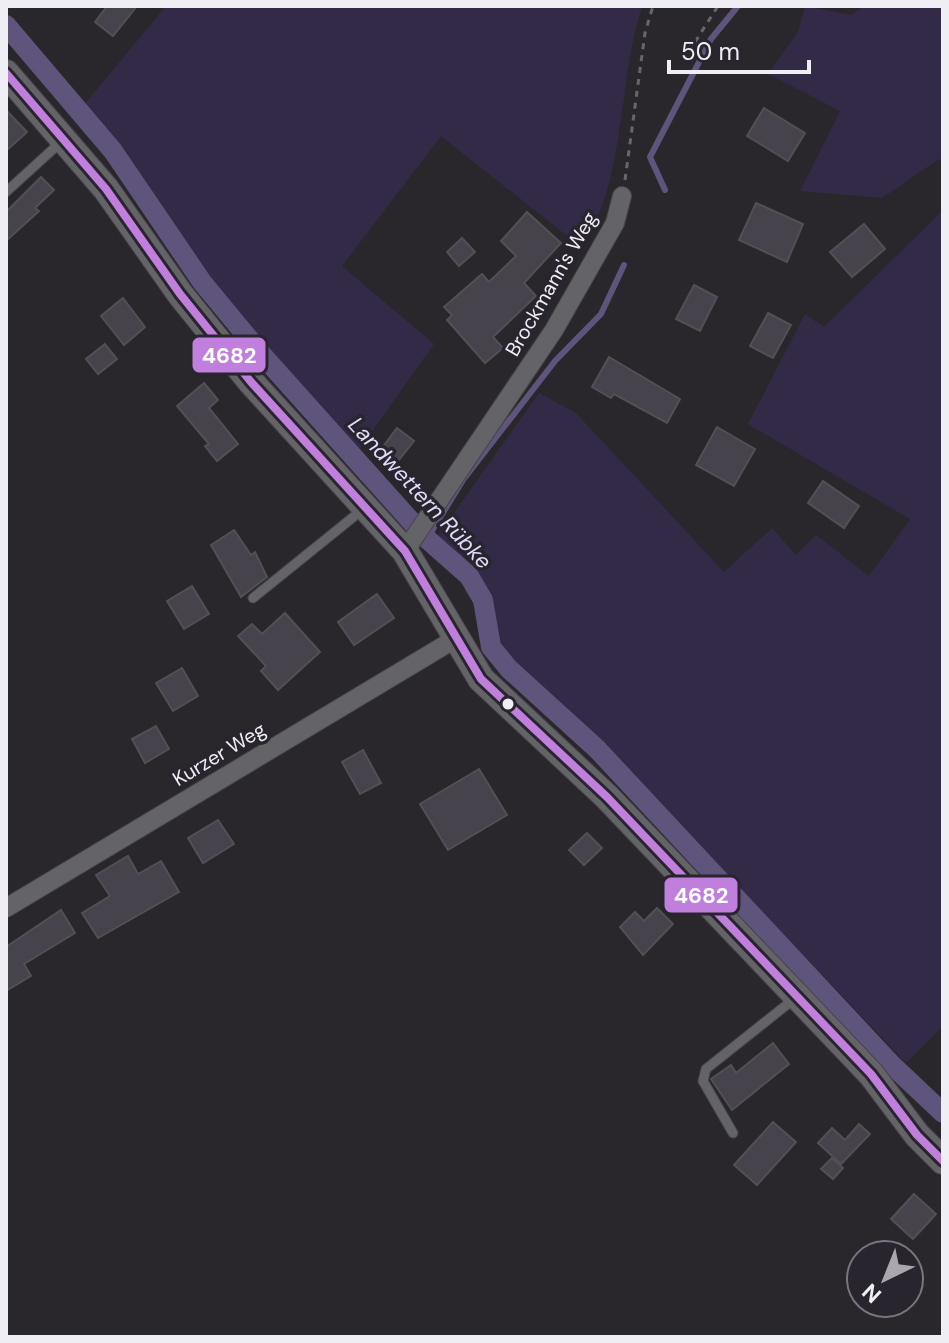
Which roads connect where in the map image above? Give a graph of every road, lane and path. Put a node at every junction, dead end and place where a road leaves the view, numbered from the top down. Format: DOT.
graph roads {
  1 [pos="653,6"];
  2 [pos="718,6"];
  3 [pos="695,42"];
  4 [pos="6,73"];
  5 [pos="64,139"];
  6 [pos="6,192"];
  7 [pos="622,196"];
  8 [pos="365,508"];
  9 [pos="408,545"];
  10 [pos="253,598"];
  11 [pos="455,639"];
  12 [pos="6,908"];
  13 [pos="797,997"];
  14 [pos="733,1133"];
  15 [pos="943,1161"];
  1 -- 7 [label="path"];
  2 -- 3 [label="path"];
  4 -- 5 [label="street"];
  5 -- 6 [label="lane"];
  5 -- 8 [label="street"];
  7 -- 9 [label="street, Brockmann's Weg"];
  8 -- 9 [label="street"];
  8 -- 10 [label="lane"];
  9 -- 11 [label="street"];
  11 -- 12 [label="street, Kurzer Weg"];
  11 -- 13 [label="street"];
  13 -- 14 [label="lane"];
  13 -- 15 [label="street"];
}
